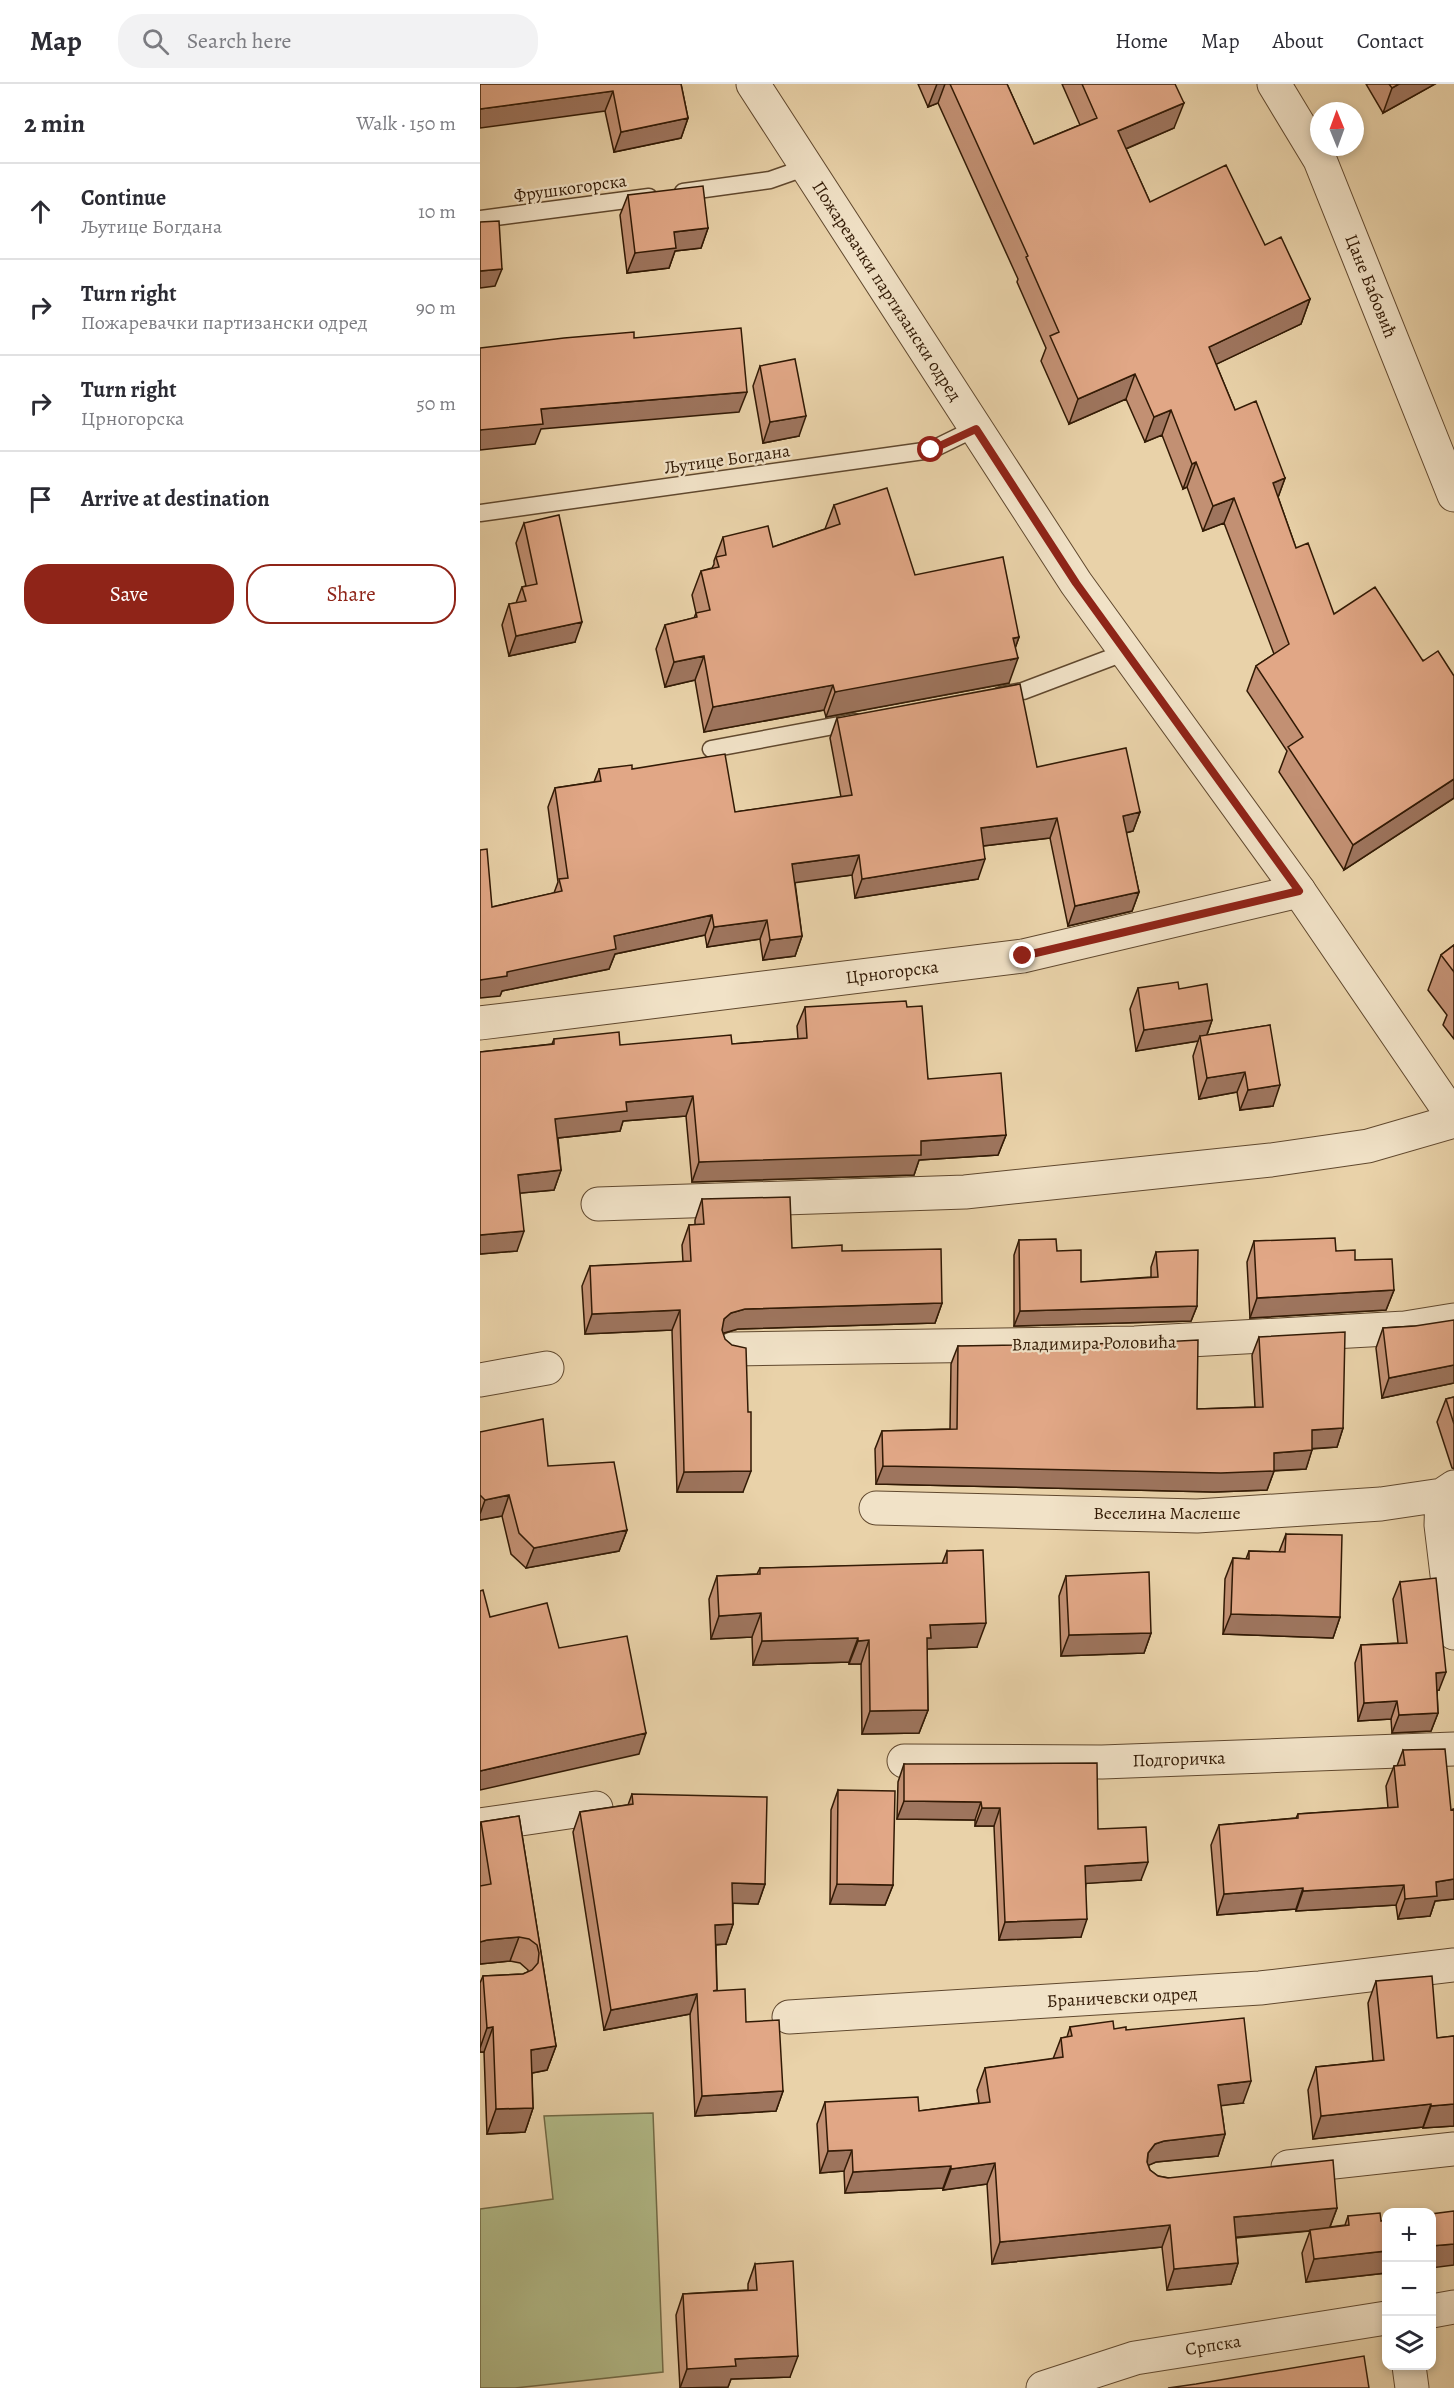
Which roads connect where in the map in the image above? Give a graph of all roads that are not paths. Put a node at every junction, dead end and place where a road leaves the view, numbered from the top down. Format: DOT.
graph roads {
  1 [pos="753,84"];
  2 [pos="1274,84"];
  3 [pos="807,167"];
  4 [pos="480,219"];
  5 [pos="976,429"];
  6 [pos="1454,495"];
  7 [pos="480,513"];
  8 [pos="1126,652"];
  9 [pos="988,697"];
  10 [pos="873,719"];
  11 [pos="711,749"];
  12 [pos="1299,891"];
  13 [pos="480,1023"];
  14 [pos="1454,1120"];
  15 [pos="598,1204"];
  16 [pos="1454,1320"];
  17 [pos="733,1349"];
  18 [pos="547,1368"];
  19 [pos="480,1380"];
  20 [pos="1448,1491"];
  21 [pos="876,1508"];
  22 [pos="1454,1633"];
  23 [pos="1454,1749"];
  24 [pos="904,1761"];
  25 [pos="596,1808"];
  26 [pos="480,1825"];
  27 [pos="1454,1965"];
  28 [pos="789,2017"];
  29 [pos="1454,2149"];
  30 [pos="1253,2171"];
  31 [pos="1454,2307"];
  32 [pos="1436,2310"];
  33 [pos="1382,2319"];
  34 [pos="1410,2370"];
  35 [pos="1043,2388"];
  36 [pos="1412,2388"];
  1 -- 3 [label="street, Пожаревачки партизански одред"];
  2 -- 6 [label="street, Цане Бабовић"];
  3 -- 4 [label="lane, Фрушкогорска"];
  3 -- 5 [label="street, Пожаревачки партизански одред"];
  5 -- 7 [label="lane, Љутице Богдана"];
  5 -- 8 [label="street, Пожаревачки партизански одред"];
  8 -- 9 [label="lane"];
  8 -- 12 [label="street, Пожаревачки партизански одред"];
  10 -- 11 [label="lane"];
  12 -- 13 [label="street, Црногорска"];
  12 -- 14 [label="street, Пожаревачки партизански одред"];
  14 -- 15 [label="street"];
  16 -- 17 [label="street, Владимира Роловића"];
  18 -- 19 [label="street"];
  20 -- 21 [label="street, Веселина Маслеше"];
  20 -- 22 [label="street"];
  23 -- 24 [label="street, Подгоричка"];
  25 -- 26 [label="street"];
  27 -- 28 [label="street, Браничевски одред"];
  29 -- 30 [label="street"];
  31 -- 32 [label="street"];
  33 -- 35 [label="street, Српска"];
  34 -- 36 [label="street"];
}
